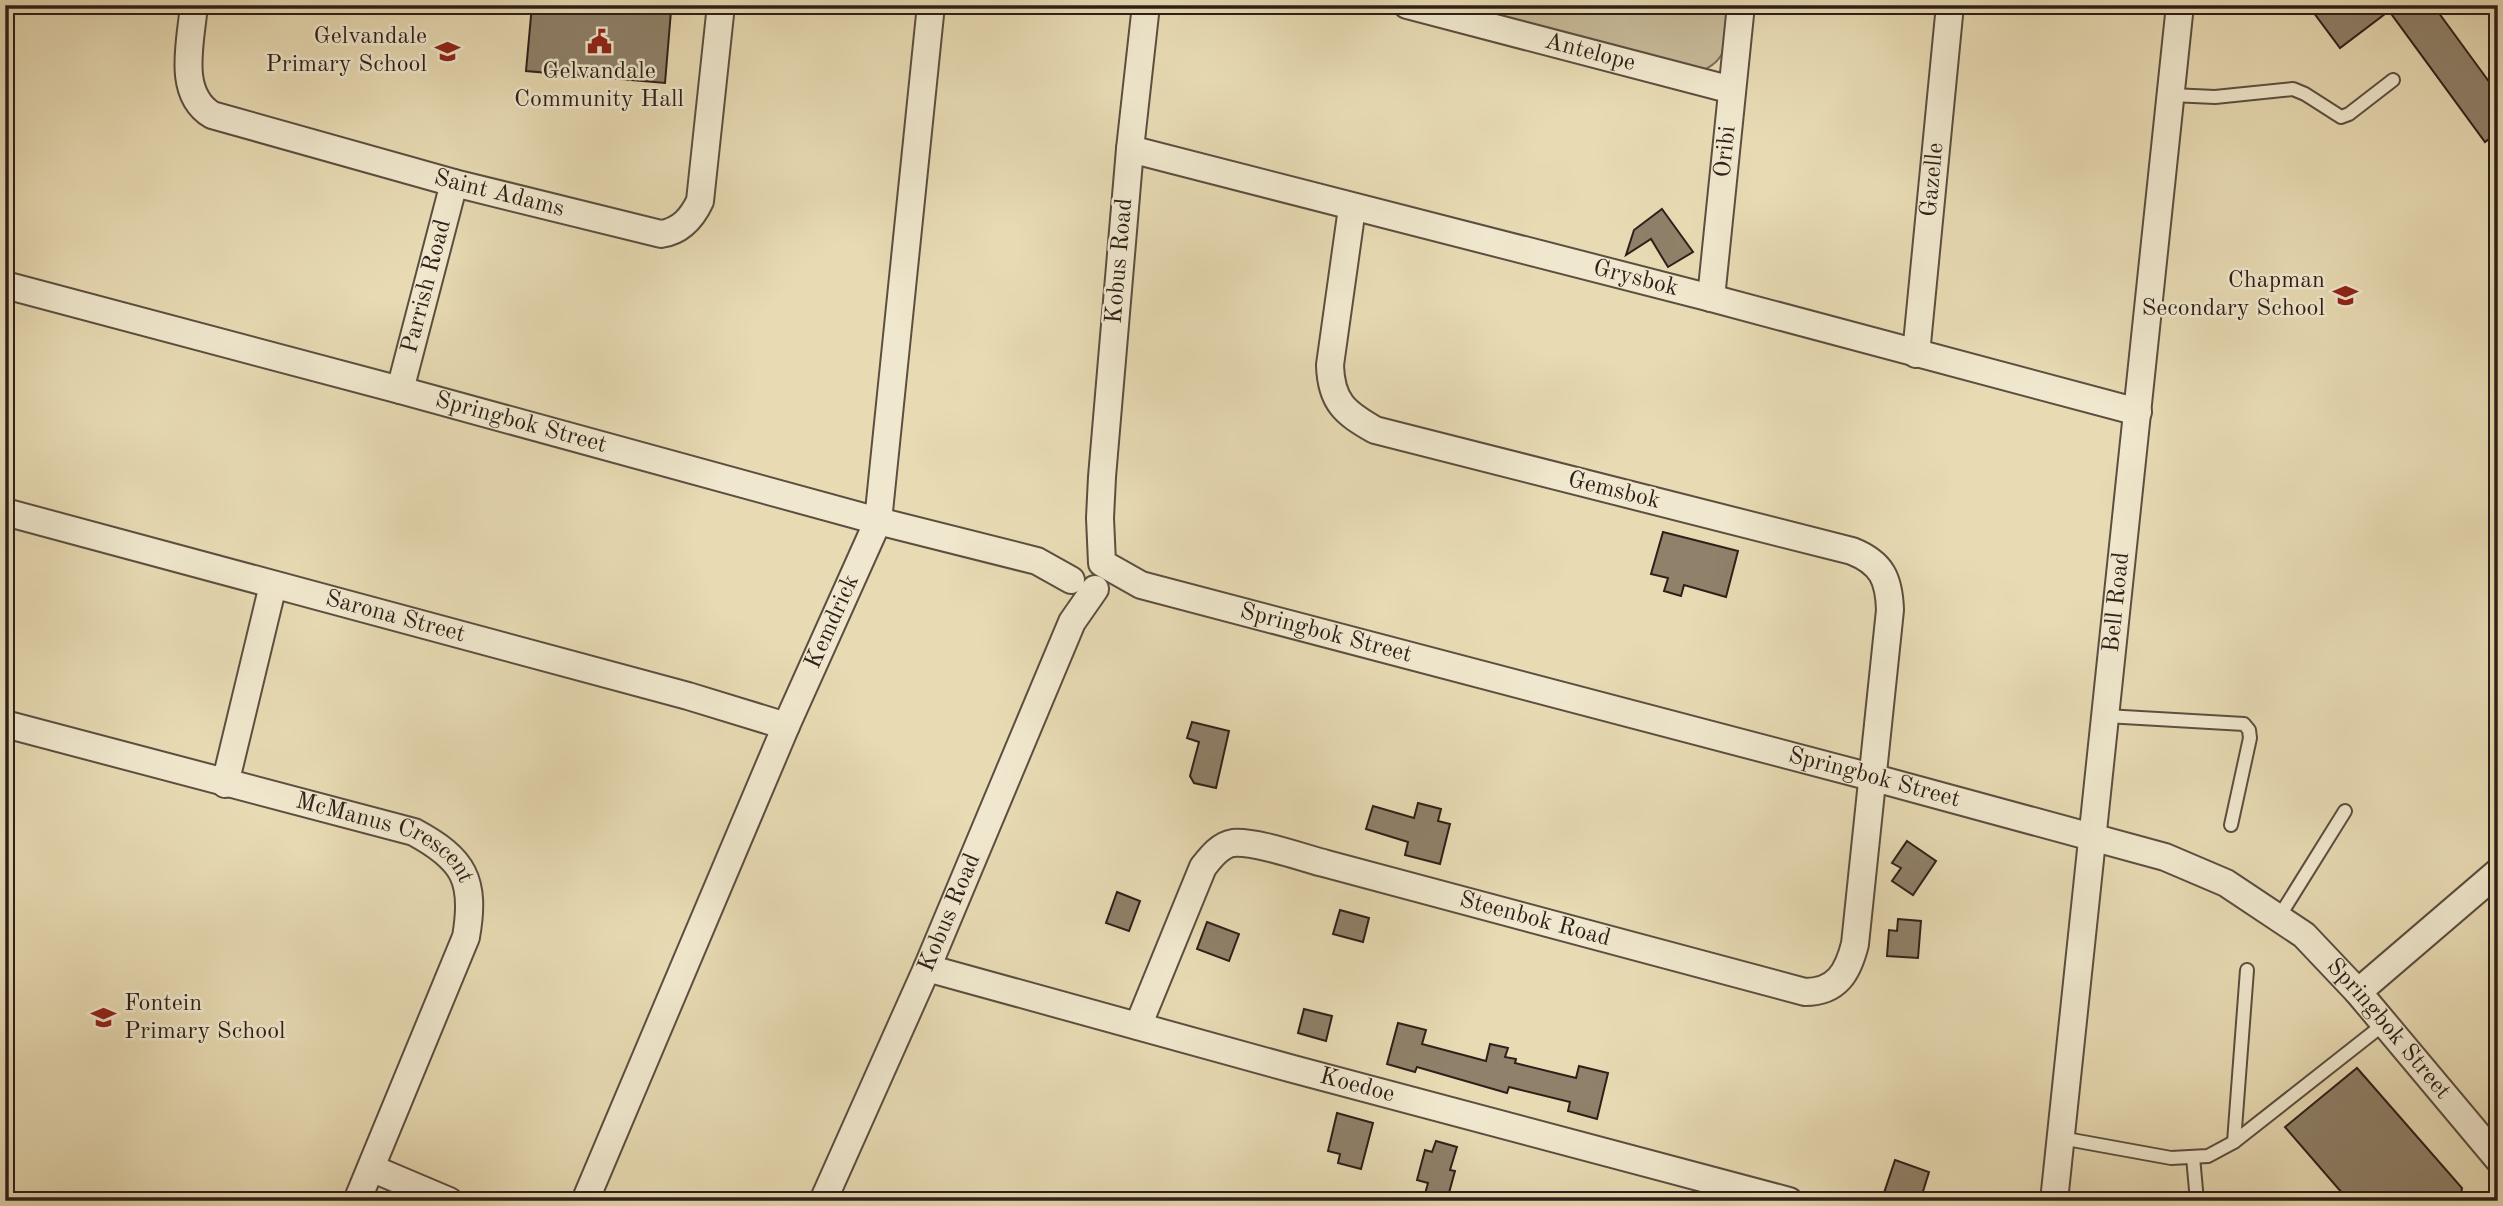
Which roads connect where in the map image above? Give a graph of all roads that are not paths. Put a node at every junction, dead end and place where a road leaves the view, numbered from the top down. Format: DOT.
graph roads {
  1 [pos="194,5"];
  2 [pos="721,5"];
  3 [pos="930,5"];
  4 [pos="1146,5"];
  5 [pos="1407,5"];
  6 [pos="1741,5"];
  7 [pos="1950,5"];
  8 [pos="2179,5"];
  9 [pos="2393,80"];
  10 [pos="1732,90"];
  11 [pos="2171,95"];
  12 [pos="1130,149"];
  13 [pos="454,183"];
  14 [pos="1352,208"];
  15 [pos="5,285"];
  16 [pos="1712,298"];
  17 [pos="1916,354"];
  18 [pos="400,390"];
  19 [pos="2138,412"];
  20 [pos="5,512"];
  21 [pos="878,521"];
  22 [pos="1086,574"];
  23 [pos="272,585"];
  24 [pos="2106,716"];
  25 [pos="5,724"];
  26 [pos="786,726"];
  27 [pos="1871,777"];
  28 [pos="225,784"];
  29 [pos="2345,811"];
  30 [pos="2231,825"];
  31 [pos="2092,837"];
  32 [pos="2498,872"];
  33 [pos="2279,917"];
  34 [pos="927,968"];
  35 [pos="2247,970"];
  36 [pos="2358,992"];
  37 [pos="2384,1024"];
  38 [pos="1138,1026"];
  39 [pos="2061,1138"];
  40 [pos="2234,1142"];
  41 [pos="2193,1157"];
  42 [pos="2498,1158"];
  43 [pos="371,1168"];
  44 [pos="1714,1191"];
  45 [pos="357,1201"];
  46 [pos="449,1201"];
  47 [pos="585,1201"];
  48 [pos="823,1201"];
  49 [pos="1789,1201"];
  50 [pos="2054,1201"];
  51 [pos="2197,1201"];
  1 -- 13 [label="street, Saint Adams"];
  2 -- 13 [label="street, Saint Adams"];
  3 -- 21 [label="street, Kemdrick"];
  4 -- 12 [label="street, Kobus Road"];
  5 -- 10 [label="street, Antelope"];
  6 -- 10 [label="street, Oribi"];
  7 -- 17 [label="street, Gazelle"];
  8 -- 11 [label="street, Bell Road"];
  9 -- 11 [label="lane"];
  10 -- 16 [label="street, Oribi"];
  11 -- 19 [label="street, Bell Road"];
  12 -- 14 [label="street, Grysbok"];
  12 -- 22 [label="street, Kobus Road"];
  13 -- 18 [label="street, Parrish Road"];
  14 -- 16 [label="street, Grysbok"];
  14 -- 27 [label="street, Gemsbok"];
  15 -- 18 [label="street, Springbok Street"];
  16 -- 17 [label="street, Grysbok"];
  17 -- 19 [label="street, Grysbok"];
  18 -- 21 [label="street, Springbok Street"];
  19 -- 24 [label="street, Bell Road"];
  20 -- 23 [label="street, Sarona Street"];
  21 -- 22 [label="street, Springbok Street"];
  21 -- 26 [label="street, Kemdrick"];
  22 -- 27 [label="street, Springbok Street"];
  22 -- 34 [label="street, Kobus Road"];
  23 -- 26 [label="street, Sarona Street"];
  23 -- 28 [label="street"];
  24 -- 30 [label="lane"];
  24 -- 31 [label="street, Bell Road"];
  25 -- 28 [label="street, McManus Crescent"];
  26 -- 47 [label="street, Kemdrick"];
  27 -- 31 [label="street, Springbok Street"];
  27 -- 38 [label="street, Steenbok Road"];
  28 -- 43 [label="street, McManus Crescent"];
  29 -- 33 [label="lane"];
  31 -- 33 [label="street, Springbok Street"];
  31 -- 39 [label="street, Bell Road"];
  32 -- 36 [label="street"];
  33 -- 36 [label="street, Springbok Street"];
  34 -- 38 [label="street, Koedoe"];
  34 -- 48 [label="street, Kobus Road"];
  35 -- 40 [label="lane"];
  36 -- 37 [label="street, Springbok Street"];
  37 -- 40 [label="lane"];
  37 -- 42 [label="street, Springbok Street"];
  38 -- 44 [label="street, Koedoe"];
  39 -- 41 [label="lane"];
  39 -- 50 [label="street, Bell Road"];
  40 -- 41 [label="lane"];
  41 -- 51 [label="lane"];
  43 -- 45 [label="street, McManus Crescent"];
  43 -- 46 [label="street"];
  44 -- 49 [label="street, Koedoe"];
}
